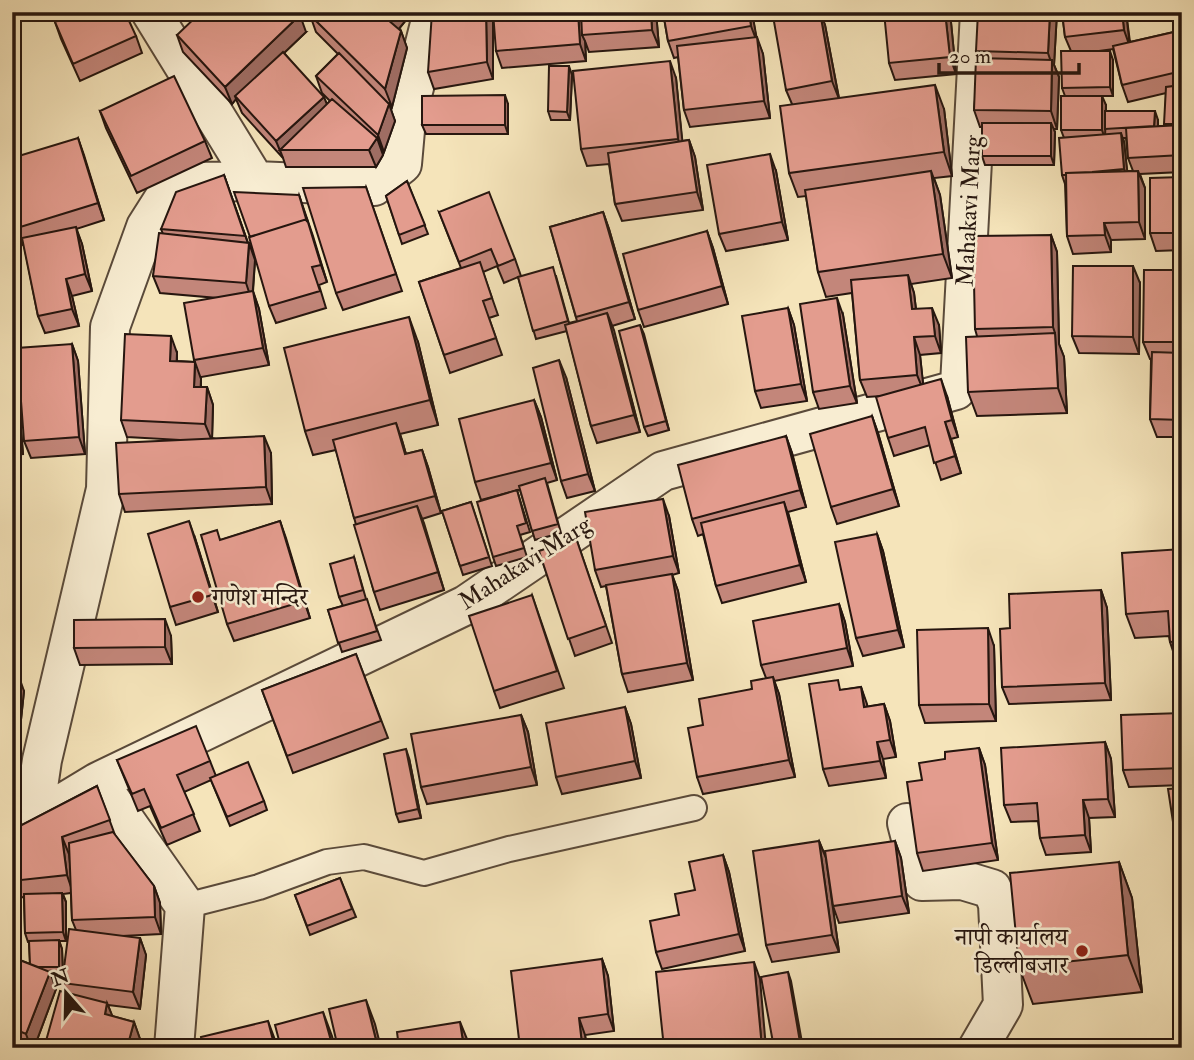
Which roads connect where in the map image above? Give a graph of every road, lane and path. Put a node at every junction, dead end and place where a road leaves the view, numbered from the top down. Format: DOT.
graph roads {
  1 [pos="151,12"];
  2 [pos="433,12"];
  3 [pos="980,12"];
  4 [pos="255,181"];
  5 [pos="98,782"];
  6 [pos="694,808"];
  7 [pos="907,823"];
  8 [pos="23,827"];
  9 [pos="185,906"];
  10 [pos="174,1048"];
  11 [pos="978,1048"];
  1 -- 4 [label="street"];
  2 -- 4 [label="street, Mahakavi Marg"];
  3 -- 5 [label="street, Mahakavi Marg"];
  4 -- 8 [label="street, Mahakavi Marg"];
  5 -- 8 [label="street, Mahakavi Marg"];
  5 -- 9 [label="street"];
  6 -- 9 [label="lane"];
  7 -- 11 [label="street"];
  9 -- 10 [label="street"];
}
